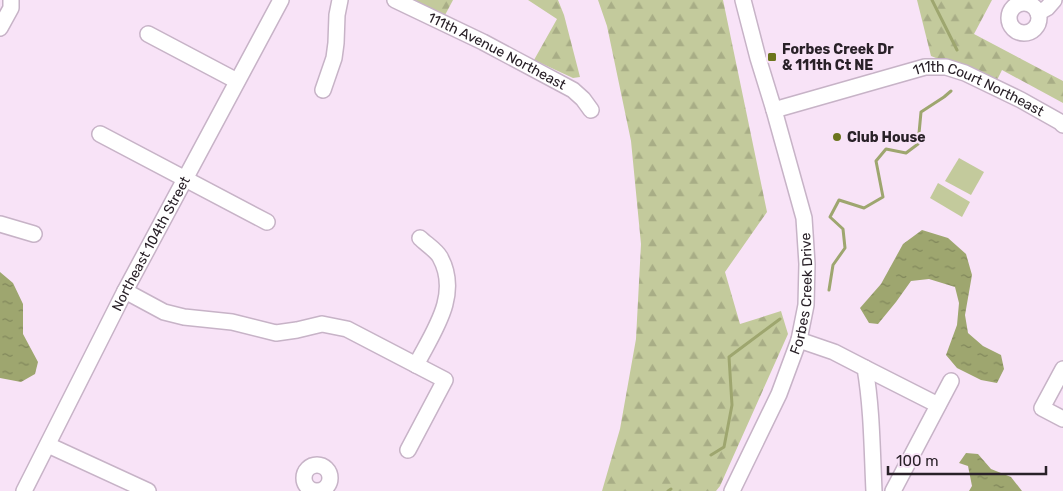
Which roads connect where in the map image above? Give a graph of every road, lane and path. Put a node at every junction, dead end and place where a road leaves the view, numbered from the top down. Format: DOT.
graph roads {
  1 [pos="11,0"];
  2 [pos="282,0"];
  3 [pos="340,0"];
  4 [pos="395,0"];
  5 [pos="743,0"];
  6 [pos="1054,0"];
  7 [pos="1038,13"];
  8 [pos="0,28"];
  9 [pos="148,34"];
  10 [pos="237,81"];
  11 [pos="323,90"];
  12 [pos="590,110"];
  13 [pos="774,110"];
  14 [pos="1063,125"];
  15 [pos="100,134"];
  16 [pos="185,178"];
  17 [pos="267,222"];
  18 [pos="0,224"];
  19 [pos="34,234"];
  20 [pos="420,238"];
  21 [pos="124,291"];
  22 [pos="799,340"];
  23 [pos="416,365"];
  24 [pos="864,368"];
  25 [pos="1063,369"];
  26 [pos="951,381"];
  27 [pos="938,405"];
  28 [pos="1063,419"];
  29 [pos="48,445"];
  30 [pos="408,450"];
  31 [pos="24,491"];
  32 [pos="148,491"];
  33 [pos="732,491"];
  34 [pos="874,491"];
  35 [pos="893,491"];
  1 -- 8 [label="street"];
  2 -- 10 [label="street, Northeast 104th Street"];
  3 -- 11 [label="street"];
  4 -- 12 [label="street, 111th Avenue Northeast"];
  5 -- 13 [label="street, Forbes Creek Drive"];
  6 -- 7 [label="street"];
  9 -- 10 [label="street"];
  10 -- 16 [label="street, Northeast 104th Street"];
  13 -- 14 [label="street, 111th Court Northeast"];
  13 -- 22 [label="street, Forbes Creek Drive"];
  15 -- 16 [label="street"];
  16 -- 17 [label="street"];
  16 -- 21 [label="street, Northeast 104th Street"];
  18 -- 19 [label="street"];
  20 -- 23 [label="street"];
  21 -- 23 [label="street"];
  21 -- 29 [label="street, Northeast 104th Street"];
  22 -- 24 [label="street"];
  22 -- 33 [label="street, Forbes Creek Drive"];
  23 -- 30 [label="street"];
  24 -- 27 [label="street"];
  24 -- 34 [label="street"];
  25 -- 28 [label="street"];
  26 -- 27 [label="street"];
  27 -- 35 [label="street"];
  29 -- 31 [label="street, Northeast 104th Street"];
  29 -- 32 [label="street"];
}
